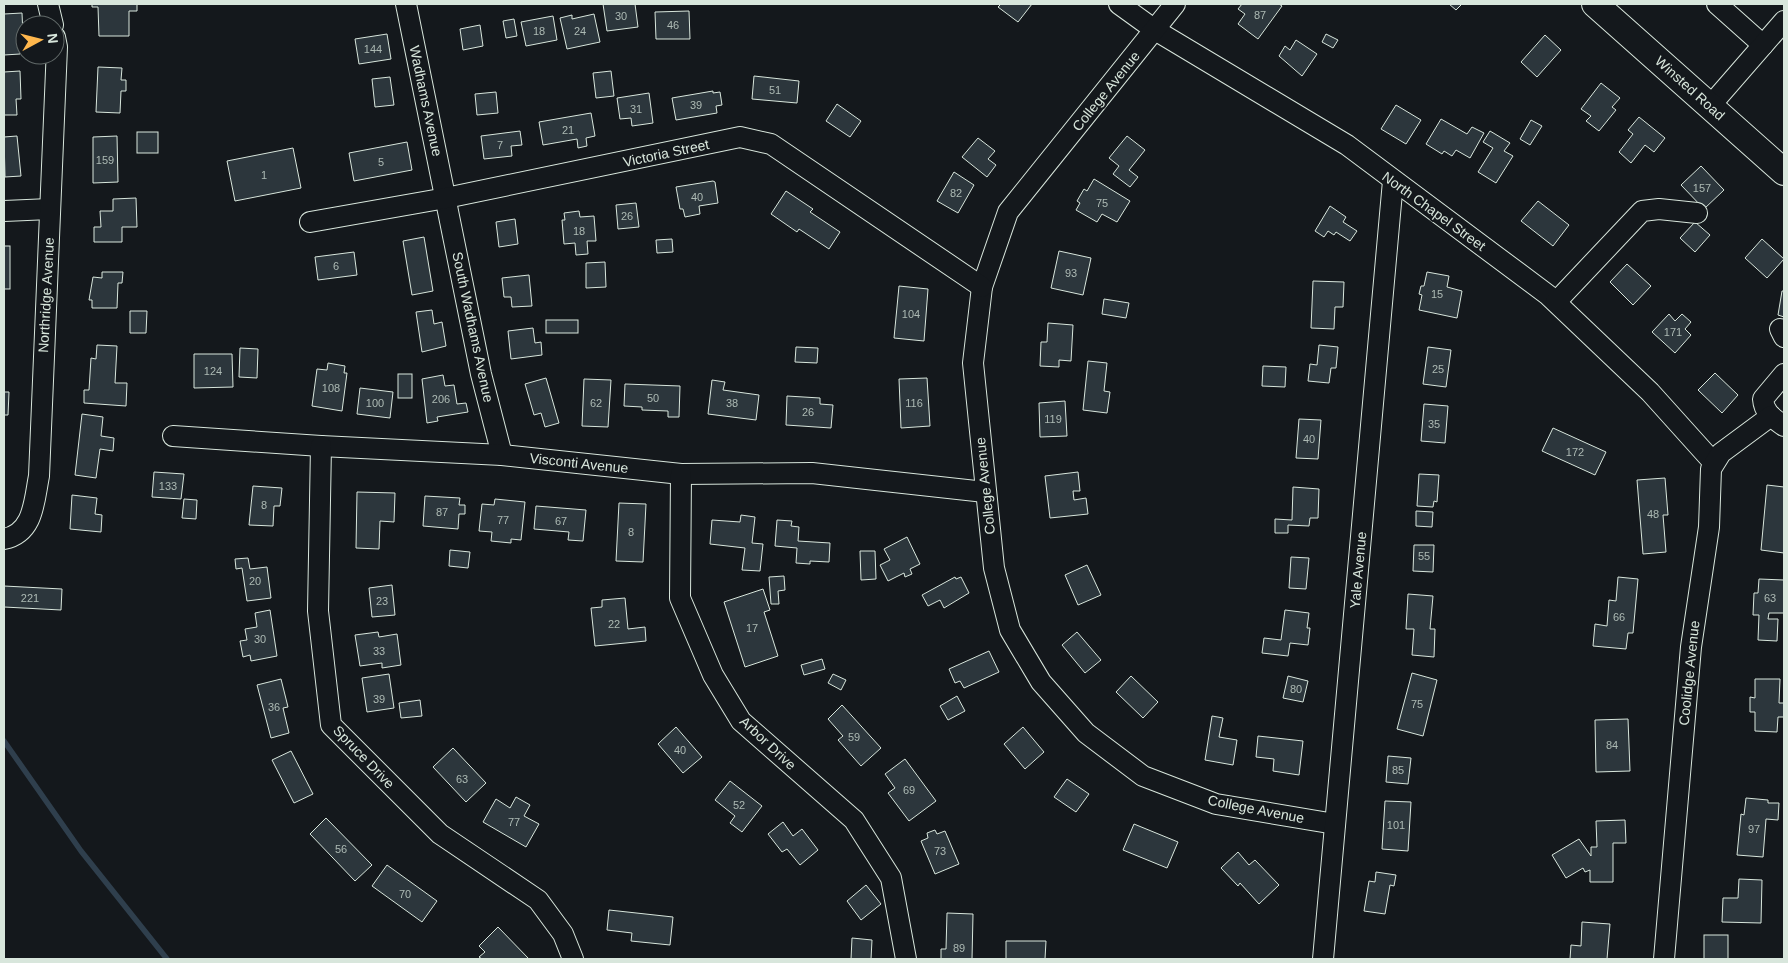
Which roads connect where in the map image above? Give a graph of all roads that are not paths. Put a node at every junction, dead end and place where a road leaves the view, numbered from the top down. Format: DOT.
graph roads {
  1 [pos="410,4"];
  2 [pos="1119,4"];
  3 [pos="1175,4"];
  4 [pos="1595,4"];
  5 [pos="1717,4"];
  6 [pos="1784,21"];
  7 [pos="1155,30"];
  8 [pos="1764,45"];
  9 [pos="56,65"];
  10 [pos="1710,106"];
  11 [pos="1784,172"];
  12 [pos="1393,181"];
  13 [pos="446,198"];
  14 [pos="50,209"];
  15 [pos="4,211"];
  16 [pos="1697,213"];
  17 [pos="310,222"];
  18 [pos="982,287"];
  19 [pos="1556,302"];
  20 [pos="1784,374"];
  21 [pos="1777,421"];
  22 [pos="173,436"];
  23 [pos="321,446"];
  24 [pos="502,455"];
  25 [pos="1713,462"];
  26 [pos="681,474"];
  27 [pos="985,492"];
  28 [pos="4,539"];
  29 [pos="1335,824"];
  30 [pos="573,959"];
  31 [pos="906,959"];
  32 [pos="1323,959"];
  33 [pos="1664,959"];
  1 -- 13 [label="street, Wadhams Avenue"];
  2 -- 7 [label="street, North Chapel Street"];
  3 -- 7 [label="street, College Avenue"];
  4 -- 10 [label="main road, Winsted Road"];
  5 -- 8 [label="street"];
  6 -- 8 [label="street"];
  7 -- 12 [label="street, North Chapel Street"];
  7 -- 18 [label="street, College Avenue"];
  8 -- 10 [label="street"];
  9 -- 14 [label="street, Northridge Avenue"];
  10 -- 11 [label="main road, Winsted Road"];
  12 -- 19 [label="street, North Chapel Street"];
  12 -- 29 [label="street, Yale Avenue"];
  13 -- 17 [label="street, Victoria Street"];
  13 -- 18 [label="street, Victoria Street"];
  13 -- 24 [label="street, South Wadhams Avenue"];
  14 -- 15 [label="street"];
  14 -- 28 [label="street, Northridge Avenue"];
  16 -- 19 [label="street"];
  18 -- 27 [label="street, College Avenue"];
  19 -- 25 [label="street, North Chapel Street"];
  20 -- 21 [label="street"];
  21 -- 25 [label="street"];
  22 -- 23 [label="street, Visconti Avenue"];
  23 -- 24 [label="street, Visconti Avenue"];
  23 -- 30 [label="street, Spruce Drive"];
  24 -- 26 [label="street, Visconti Avenue"];
  25 -- 33 [label="street, Coolidge Avenue"];
  26 -- 27 [label="street, Visconti Avenue"];
  26 -- 31 [label="street, Arbor Drive"];
  27 -- 29 [label="street, College Avenue"];
  29 -- 32 [label="street, Yale Avenue"];
}
